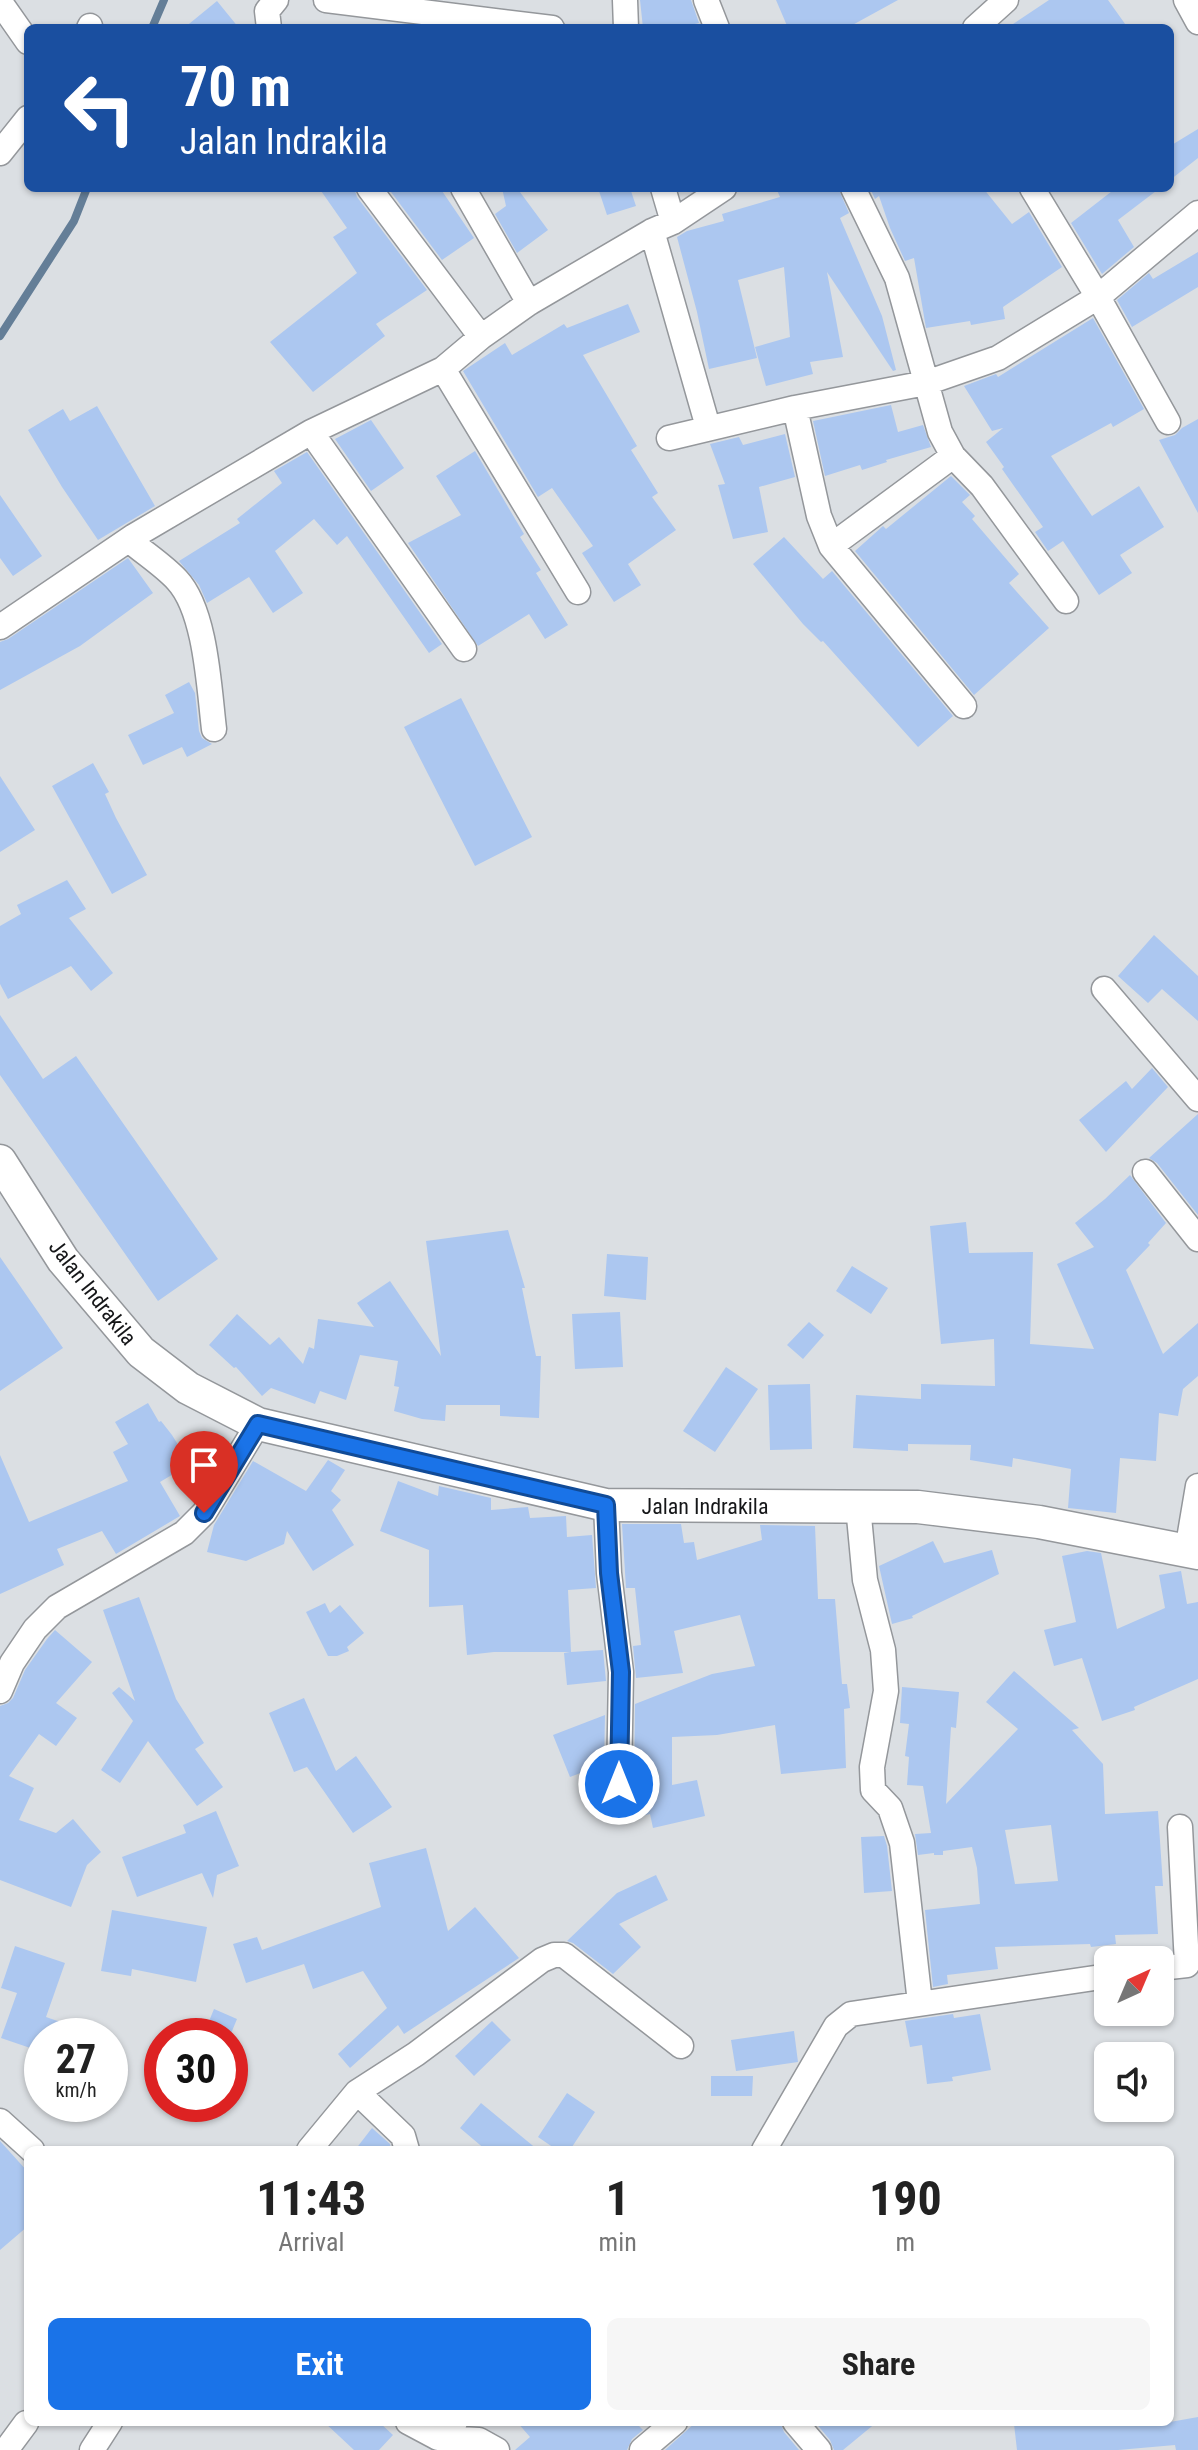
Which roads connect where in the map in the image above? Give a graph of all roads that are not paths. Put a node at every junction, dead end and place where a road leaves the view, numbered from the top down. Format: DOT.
graph roads {
  1 [pos="276,0"];
  2 [pos="326,0"];
  3 [pos="625,0"];
  4 [pos="706,0"];
  5 [pos="1006,0"];
  6 [pos="1186,0"];
  7 [pos="0,2"];
  8 [pos="1198,22"];
  9 [pos="269,24"];
  10 [pos="520,24"];
  11 [pos="626,24"];
  12 [pos="715,24"];
  13 [pos="979,24"];
  14 [pos="24,36"];
  15 [pos="24,123"];
  16 [pos="0,153"];
  17 [pos="372,192"];
  18 [pos="465,192"];
  19 [pos="663,192"];
  20 [pos="717,192"];
  21 [pos="855,192"];
  22 [pos="1034,192"];
  23 [pos="1198,213"];
  24 [pos="662,226"];
  25 [pos="1098,297"];
  26 [pos="529,303"];
  27 [pos="481,337"];
  28 [pos="443,369"];
  29 [pos="926,383"];
  30 [pos="795,408"];
  31 [pos="1168,422"];
  32 [pos="708,427"];
  33 [pos="311,432"];
  34 [pos="669,438"];
  35 [pos="953,456"];
  36 [pos="129,540"];
  37 [pos="831,546"];
  38 [pos="578,592"];
  39 [pos="1066,601"];
  40 [pos="0,627"];
  41 [pos="464,649"];
  42 [pos="964,706"];
  43 [pos="214,729"];
  44 [pos="1104,989"];
  45 [pos="1198,1099"];
  46 [pos="0,1161"];
  47 [pos="1145,1172"];
  48 [pos="1198,1239"];
  49 [pos="258,1424"];
  50 [pos="1198,1486"];
  51 [pos="606,1505"];
  52 [pos="858,1506"];
  53 [pos="1192,1552"];
  54 [pos="0,1691"];
  55 [pos="616,1794"];
  56 [pos="1198,1845"];
  57 [pos="1174,1966"];
  58 [pos="1094,1978"];
  59 [pos="920,2003"];
  60 [pos="681,2046"];
  61 [pos="357,2092"];
  62 [pos="0,2121"];
  63 [pos="28,2146"];
  64 [pos="312,2146"];
  65 [pos="406,2146"];
  66 [pos="766,2146"];
  67 [pos="24,2426"];
  68 [pos="107,2426"];
  69 [pos="670,2426"];
  70 [pos="798,2426"];
  71 [pos="446,2430"];
  72 [pos="6,2450"];
  73 [pos="92,2450"];
  74 [pos="497,2450"];
  75 [pos="642,2450"];
  76 [pos="819,2450"];
  1 -- 9 [label="street"];
  2 -- 10 [label="street"];
  3 -- 11 [label="street"];
  4 -- 12 [label="street"];
  5 -- 13 [label="street"];
  6 -- 8 [label="street"];
  7 -- 14 [label="street"];
  15 -- 16 [label="street"];
  17 -- 27 [label="street"];
  18 -- 26 [label="street"];
  19 -- 24 [label="street"];
  20 -- 24 [label="street"];
  21 -- 29 [label="street"];
  22 -- 25 [label="street"];
  23 -- 25 [label="street"];
  24 -- 26 [label="street"];
  24 -- 32 [label="street"];
  25 -- 29 [label="street"];
  25 -- 31 [label="street"];
  26 -- 27 [label="street"];
  27 -- 28 [label="street"];
  28 -- 33 [label="street"];
  28 -- 38 [label="street"];
  29 -- 30 [label="street"];
  29 -- 35 [label="street"];
  30 -- 32 [label="street"];
  30 -- 37 [label="street"];
  32 -- 34 [label="street"];
  33 -- 36 [label="street"];
  33 -- 41 [label="street"];
  35 -- 37 [label="street"];
  35 -- 39 [label="street"];
  36 -- 40 [label="street"];
  36 -- 43 [label="street"];
  37 -- 42 [label="street"];
  44 -- 45 [label="street"];
  46 -- 49 [label="street, Jalan Indrakila"];
  47 -- 48 [label="street"];
  49 -- 51 [label="street, Jalan Indrakila"];
  49 -- 54 [label="street"];
  50 -- 53 [label="street"];
  51 -- 52 [label="street, Jalan Indrakila"];
  51 -- 55 [label="street"];
  52 -- 53 [label="street, Jalan Indrakila"];
  52 -- 59 [label="street"];
  56 -- 57 [label="street"];
  58 -- 59 [label="street"];
  59 -- 66 [label="street"];
  60 -- 61 [label="street"];
  61 -- 64 [label="street"];
  61 -- 65 [label="street"];
  62 -- 63 [label="street"];
  67 -- 72 [label="street"];
  68 -- 73 [label="street"];
  69 -- 75 [label="street"];
  70 -- 76 [label="street"];
  71 -- 74 [label="street"];
}
